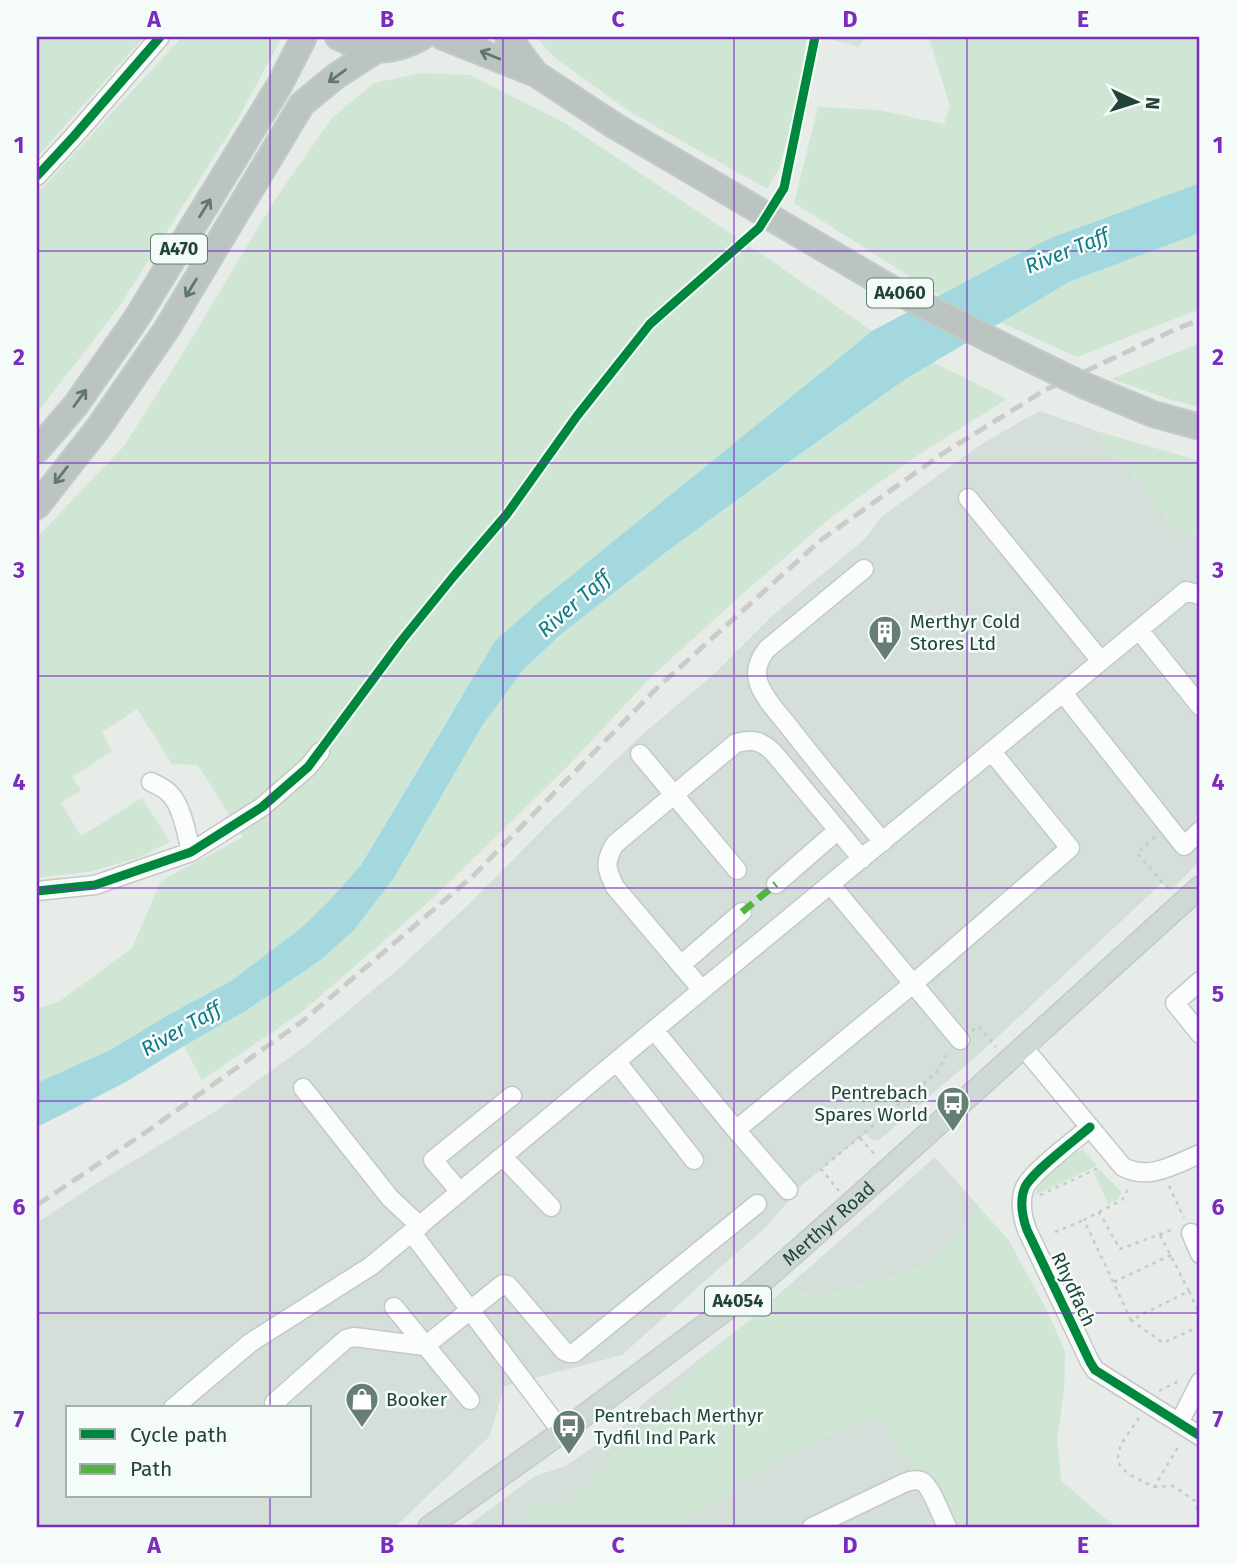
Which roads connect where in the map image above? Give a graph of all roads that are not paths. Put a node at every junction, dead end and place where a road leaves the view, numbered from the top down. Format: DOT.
graph roads {
  1 [pos="160,37"];
  2 [pos="304,37"];
  3 [pos="338,37"];
  4 [pos="422,37"];
  5 [pos="443,37"];
  6 [pos="508,37"];
  7 [pos="375,51"];
  8 [pos="536,74"];
  9 [pos="37,176"];
  10 [pos="1200,427"];
  11 [pos="37,450"];
  12 [pos="968,498"];
  13 [pos="37,506"];
  14 [pos="864,569"];
  15 [pos="1200,595"];
  16 [pos="1139,630"];
  17 [pos="1101,662"];
  18 [pos="1063,693"];
  19 [pos="1200,706"];
  20 [pos="320,752"];
  21 [pos="992,752"];
  22 [pos="640,754"];
  23 [pos="150,782"];
  24 [pos="674,795"];
  25 [pos="838,830"];
  26 [pos="1200,831"];
  27 [pos="883,842"];
  28 [pos="191,852"];
  29 [pos="862,859"];
  30 [pos="737,870"];
  31 [pos="776,884"];
  32 [pos="831,885"];
  33 [pos="1200,887"];
  34 [pos="37,891"];
  35 [pos="743,912"];
  36 [pos="681,965"];
  37 [pos="1200,981"];
  38 [pos="914,984"];
  39 [pos="702,990"];
  40 [pos="654,1030"];
  41 [pos="1200,1034"];
  42 [pos="960,1040"];
  43 [pos="1016,1055"];
  44 [pos="617,1062"];
  45 [pos="303,1088"];
  46 [pos="513,1096"];
  47 [pos="1090,1127"];
  48 [pos="736,1130"];
  49 [pos="1200,1154"];
  50 [pos="503,1157"];
  51 [pos="694,1160"];
  52 [pos="788,1191"];
  53 [pos="460,1192"];
  54 [pos="757,1204"];
  55 [pos="551,1207"];
  56 [pos="416,1229"];
  57 [pos="1189,1229"];
  58 [pos="1200,1254"];
  59 [pos="394,1307"];
  60 [pos="470,1309"];
  61 [pos="425,1346"];
  62 [pos="1193,1380"];
  63 [pos="470,1400"];
  64 [pos="274,1403"];
  65 [pos="175,1406"];
  66 [pos="1190,1429"];
  67 [pos="562,1432"];
  68 [pos="429,1527"];
  69 [pos="812,1527"];
  70 [pos="947,1527"];
  1 -- 9 [label="street"];
  11 -- 2 [label="highway, A470, one-way"];
  3 -- 7 [label="highway"];
  4 -- 7 [label="highway"];
  8 -- 5 [label="highway, A4060, one-way"];
  6 -- 8 [label="highway, A4060"];
  7 -- 13 [label="highway, A470, one-way"];
  8 -- 10 [label="highway, A4060, bridge"];
  12 -- 17 [label="street"];
  14 -- 27 [label="street"];
  15 -- 16 [label="street"];
  16 -- 17 [label="street"];
  16 -- 19 [label="street"];
  17 -- 18 [label="street"];
  18 -- 21 [label="street"];
  18 -- 26 [label="street"];
  20 -- 28 [label="street"];
  21 -- 27 [label="street"];
  21 -- 38 [label="street"];
  22 -- 24 [label="street"];
  23 -- 28 [label="street"];
  24 -- 25 [label="street"];
  24 -- 30 [label="street"];
  24 -- 36 [label="street"];
  25 -- 29 [label="street"];
  25 -- 31 [label="street"];
  27 -- 29 [label="street"];
  28 -- 34 [label="street"];
  29 -- 32 [label="street"];
  32 -- 38 [label="street"];
  32 -- 39 [label="street"];
  33 -- 43 [label="main road, Merthyr Road / A4054"];
  35 -- 36 [label="street"];
  36 -- 39 [label="street"];
  37 -- 41 [label="street"];
  38 -- 42 [label="street"];
  38 -- 48 [label="street"];
  39 -- 40 [label="street"];
  40 -- 44 [label="street"];
  40 -- 48 [label="street"];
  43 -- 47 [label="street"];
  43 -- 67 [label="main road, Merthyr Road / A4054"];
  44 -- 50 [label="street"];
  44 -- 51 [label="street"];
  45 -- 56 [label="street"];
  46 -- 53 [label="street"];
  47 -- 49 [label="street"];
  47 -- 66 [label="street, Rhydfach"];
  48 -- 52 [label="street"];
  50 -- 53 [label="street"];
  50 -- 55 [label="street"];
  53 -- 56 [label="street"];
  54 -- 60 [label="street"];
  56 -- 60 [label="street"];
  56 -- 65 [label="street"];
  57 -- 58 [label="street"];
  59 -- 61 [label="street"];
  60 -- 61 [label="street"];
  60 -- 67 [label="street"];
  61 -- 63 [label="street"];
  61 -- 64 [label="street"];
  62 -- 66 [label="street"];
  67 -- 68 [label="main road, Merthyr Road / A4054"];
  69 -- 70 [label="street"];
}
